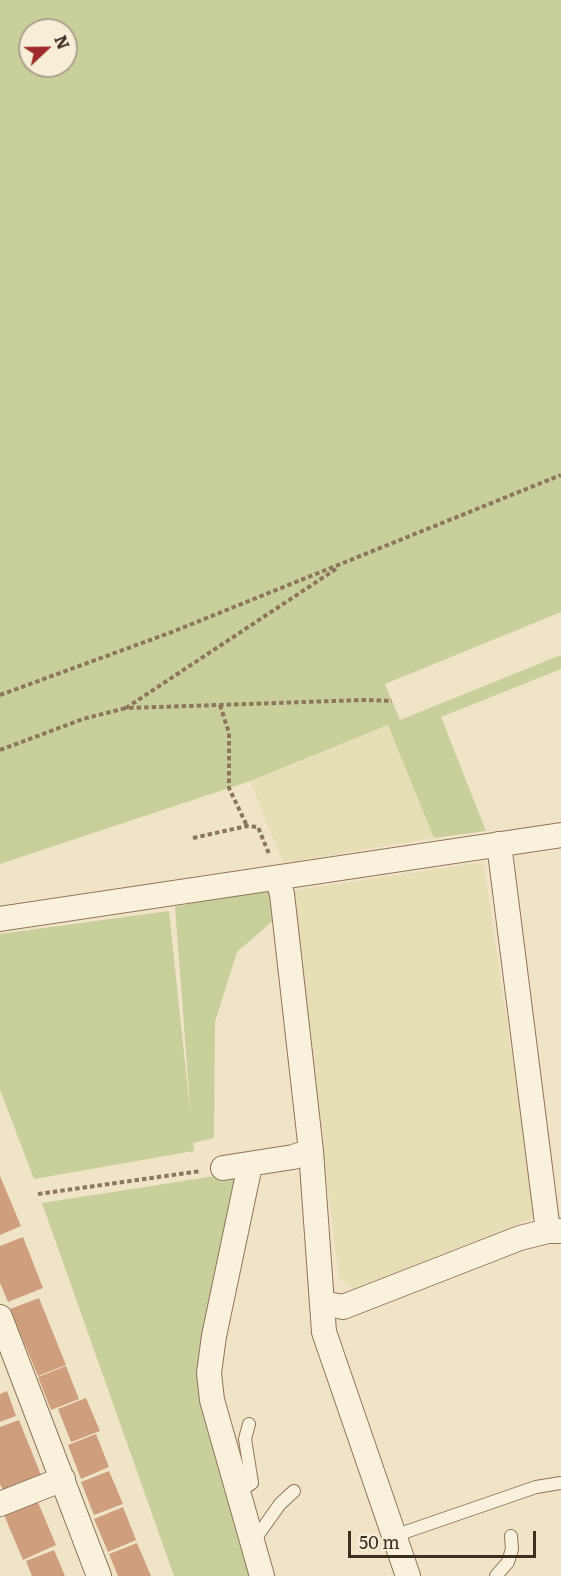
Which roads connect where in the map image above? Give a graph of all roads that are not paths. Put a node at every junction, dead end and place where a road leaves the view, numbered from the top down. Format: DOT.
graph roads {
  1 [pos="561,834"];
  2 [pos="499,844"];
  3 [pos="277,878"];
  4 [pos="0,919"];
  5 [pos="311,1151"];
  6 [pos="250,1165"];
  7 [pos="223,1168"];
  8 [pos="555,1231"];
  9 [pos="322,1303"];
  10 [pos="0,1317"];
  11 [pos="249,1424"];
  12 [pos="63,1479"];
  13 [pos="561,1483"];
  14 [pos="294,1491"];
  15 [pos="238,1492"];
  16 [pos="0,1504"];
  17 [pos="394,1536"];
  18 [pos="511,1536"];
  19 [pos="253,1543"];
  20 [pos="99,1576"];
  21 [pos="262,1576"];
  22 [pos="408,1576"];
  23 [pos="496,1576"];
  1 -- 2 [label="street"];
  2 -- 3 [label="street"];
  2 -- 8 [label="street"];
  3 -- 4 [label="street"];
  3 -- 5 [label="street"];
  5 -- 6 [label="street"];
  5 -- 9 [label="street"];
  6 -- 7 [label="street"];
  6 -- 15 [label="street"];
  8 -- 9 [label="street"];
  9 -- 17 [label="street"];
  10 -- 12 [label="street"];
  11 -- 15 [label="lane"];
  12 -- 16 [label="street"];
  12 -- 20 [label="street"];
  13 -- 17 [label="lane"];
  14 -- 19 [label="lane"];
  15 -- 19 [label="street"];
  17 -- 22 [label="street"];
  18 -- 23 [label="lane"];
  19 -- 21 [label="street"];
}
